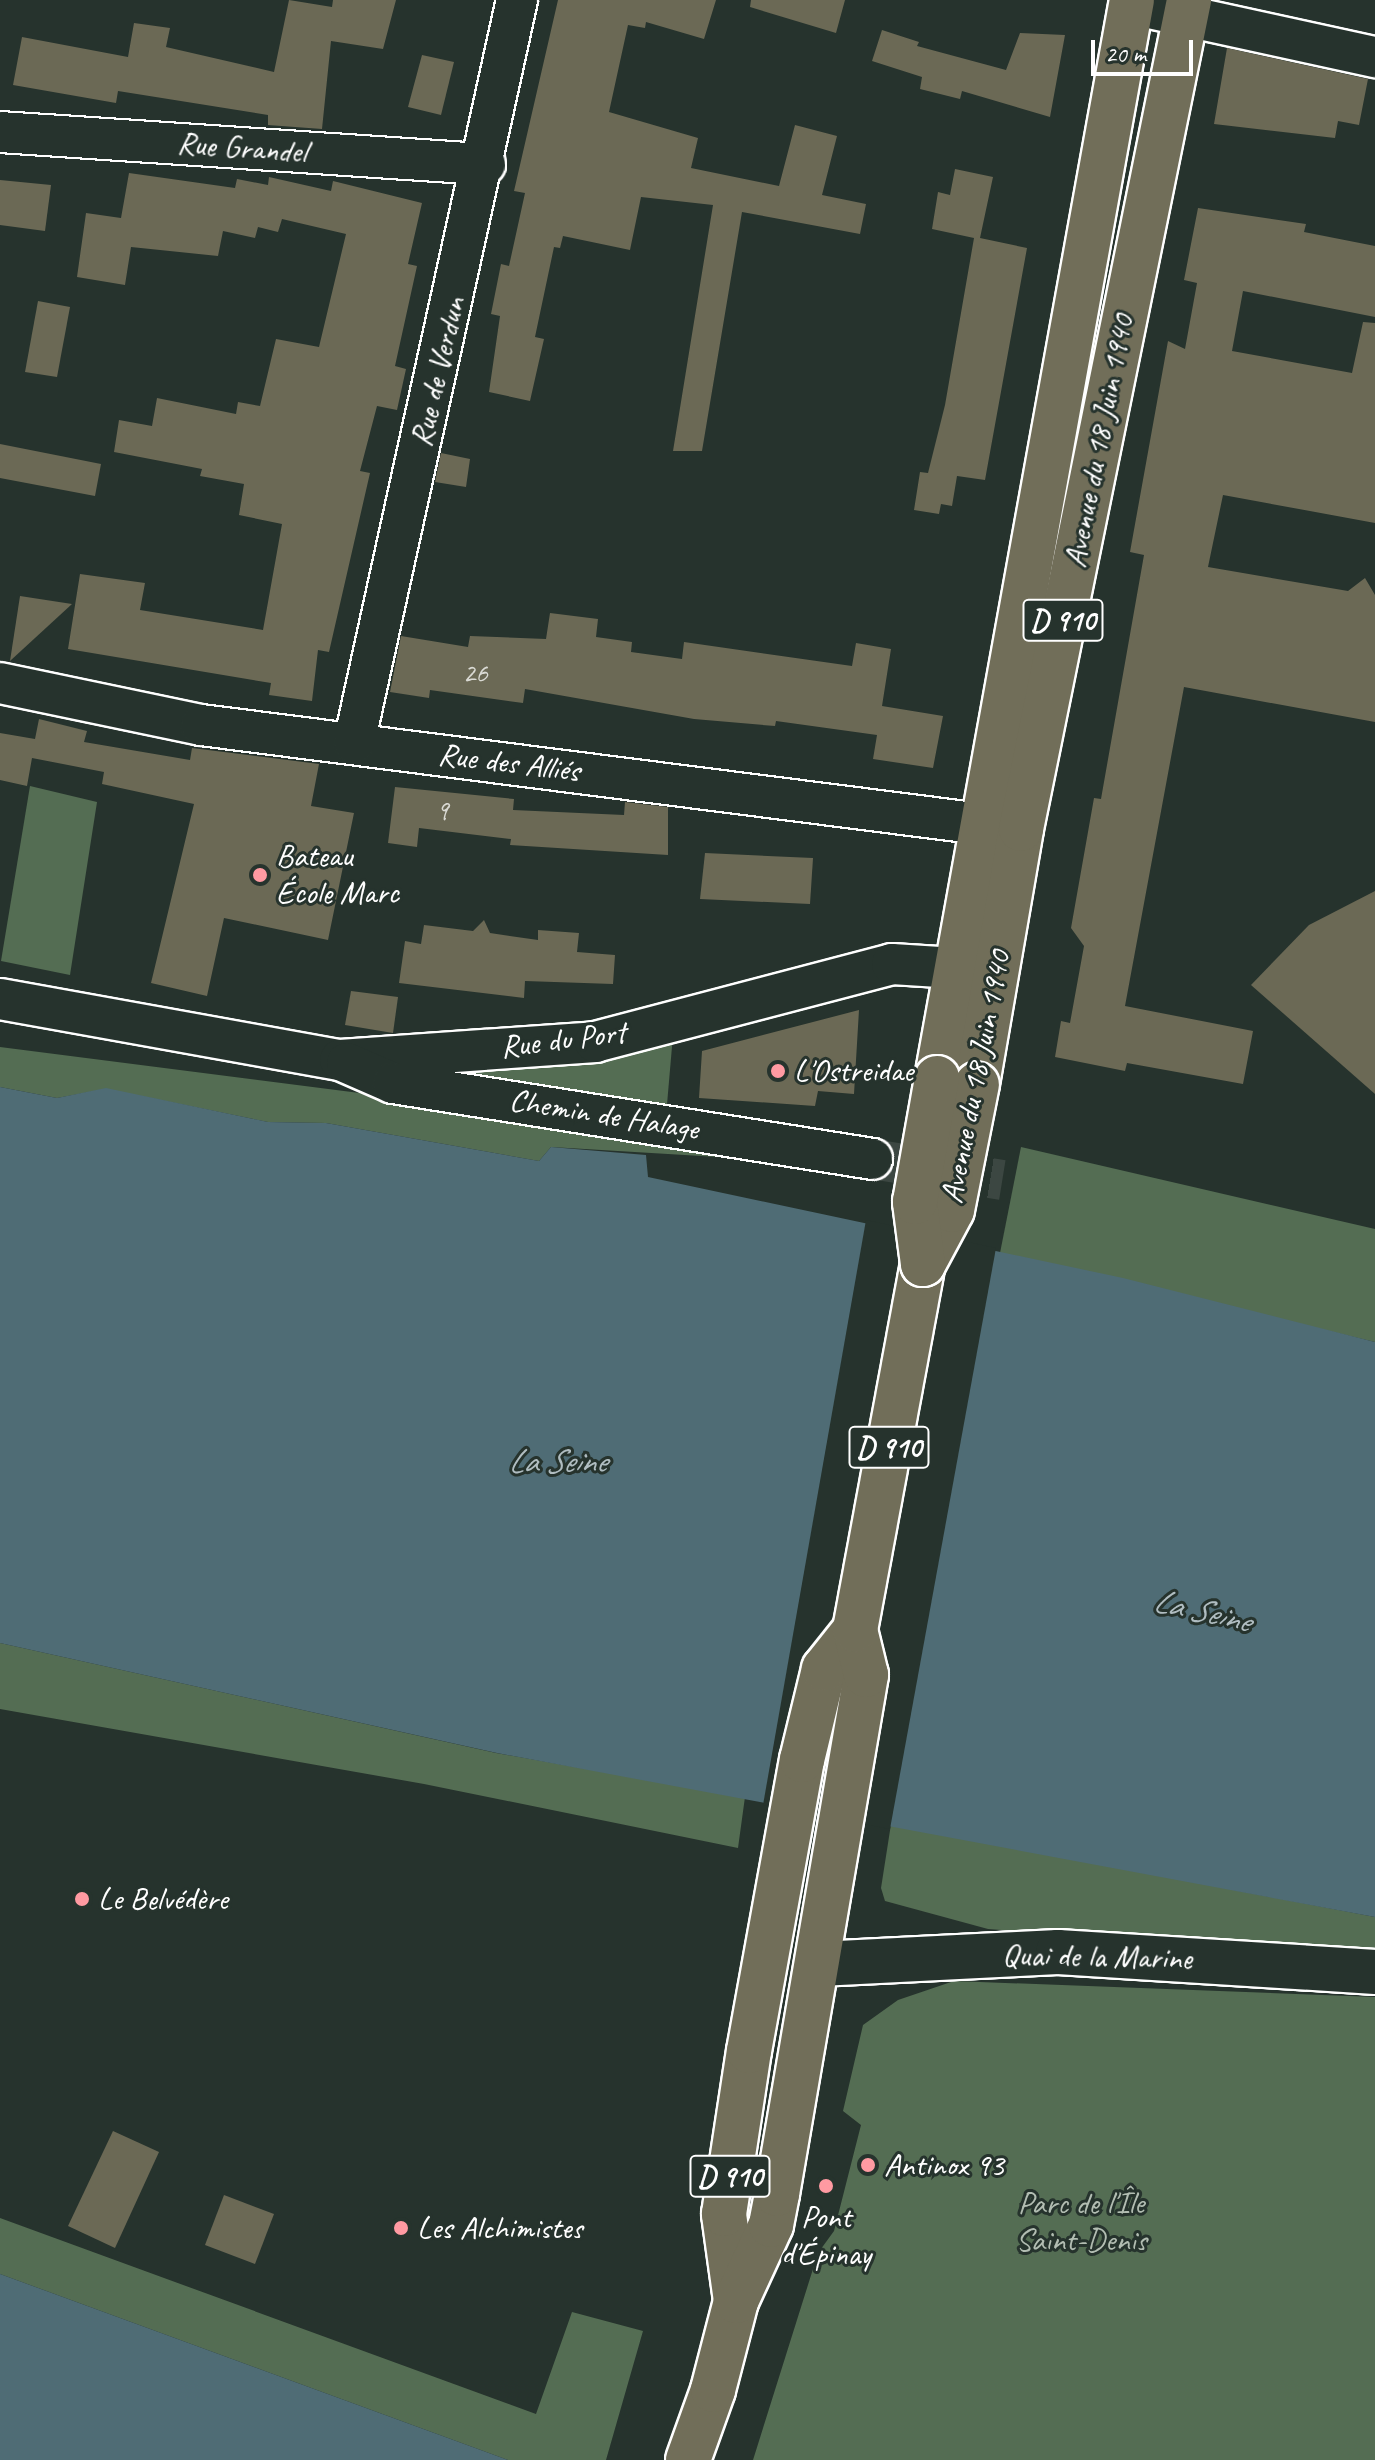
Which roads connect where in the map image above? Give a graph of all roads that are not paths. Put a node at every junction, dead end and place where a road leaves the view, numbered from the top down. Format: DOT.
graph roads {
  1 [pos="517,0"];
  2 [pos="1132,2"];
  3 [pos="1187,7"];
  4 [pos="1375,57"];
  5 [pos="0,132"];
  6 [pos="485,164"];
  7 [pos="0,683"];
  8 [pos="354,743"];
  9 [pos="1002,826"];
  10 [pos="978,968"];
  11 [pos="0,999"];
  12 [pos="340,1060"];
  13 [pos="872,1159"];
  14 [pos="855,1630"];
  15 [pos="767,1956"];
  16 [pos="819,1964"];
  17 [pos="1375,1972"];
  18 [pos="736,2301"];
  19 [pos="688,2460"];
  1 -- 6 [label="street, Rue de Verdun"];
  2 -- 3 [label="street"];
  2 -- 9 [label="main road, Avenue du 18 Juin 1940 / D 910"];
  3 -- 4 [label="street"];
  3 -- 9 [label="main road, Avenue du 18 Juin 1940 / D 910"];
  5 -- 6 [label="street, Rue Grandel"];
  6 -- 8 [label="street, Rue de Verdun"];
  7 -- 8 [label="street, Rue des Alliés"];
  8 -- 9 [label="street, Rue des Alliés"];
  9 -- 10 [label="main road, Avenue du 18 Juin 1940 / D 910"];
  10 -- 12 [label="street, Rue du Port"];
  10 -- 14 [label="main road, Avenue du 18 Juin 1940 / D 910, bridge"];
  11 -- 12 [label="street, Rue du Port"];
  12 -- 13 [label="street, Chemin de Halage"];
  14 -- 15 [label="main road, D 910"];
  14 -- 16 [label="main road, D 910"];
  15 -- 16 [label="main road"];
  15 -- 18 [label="main road, D 910"];
  16 -- 17 [label="street, Quai de la Marine"];
  16 -- 18 [label="main road, D 910"];
  18 -- 19 [label="main road, D 910"];
}
